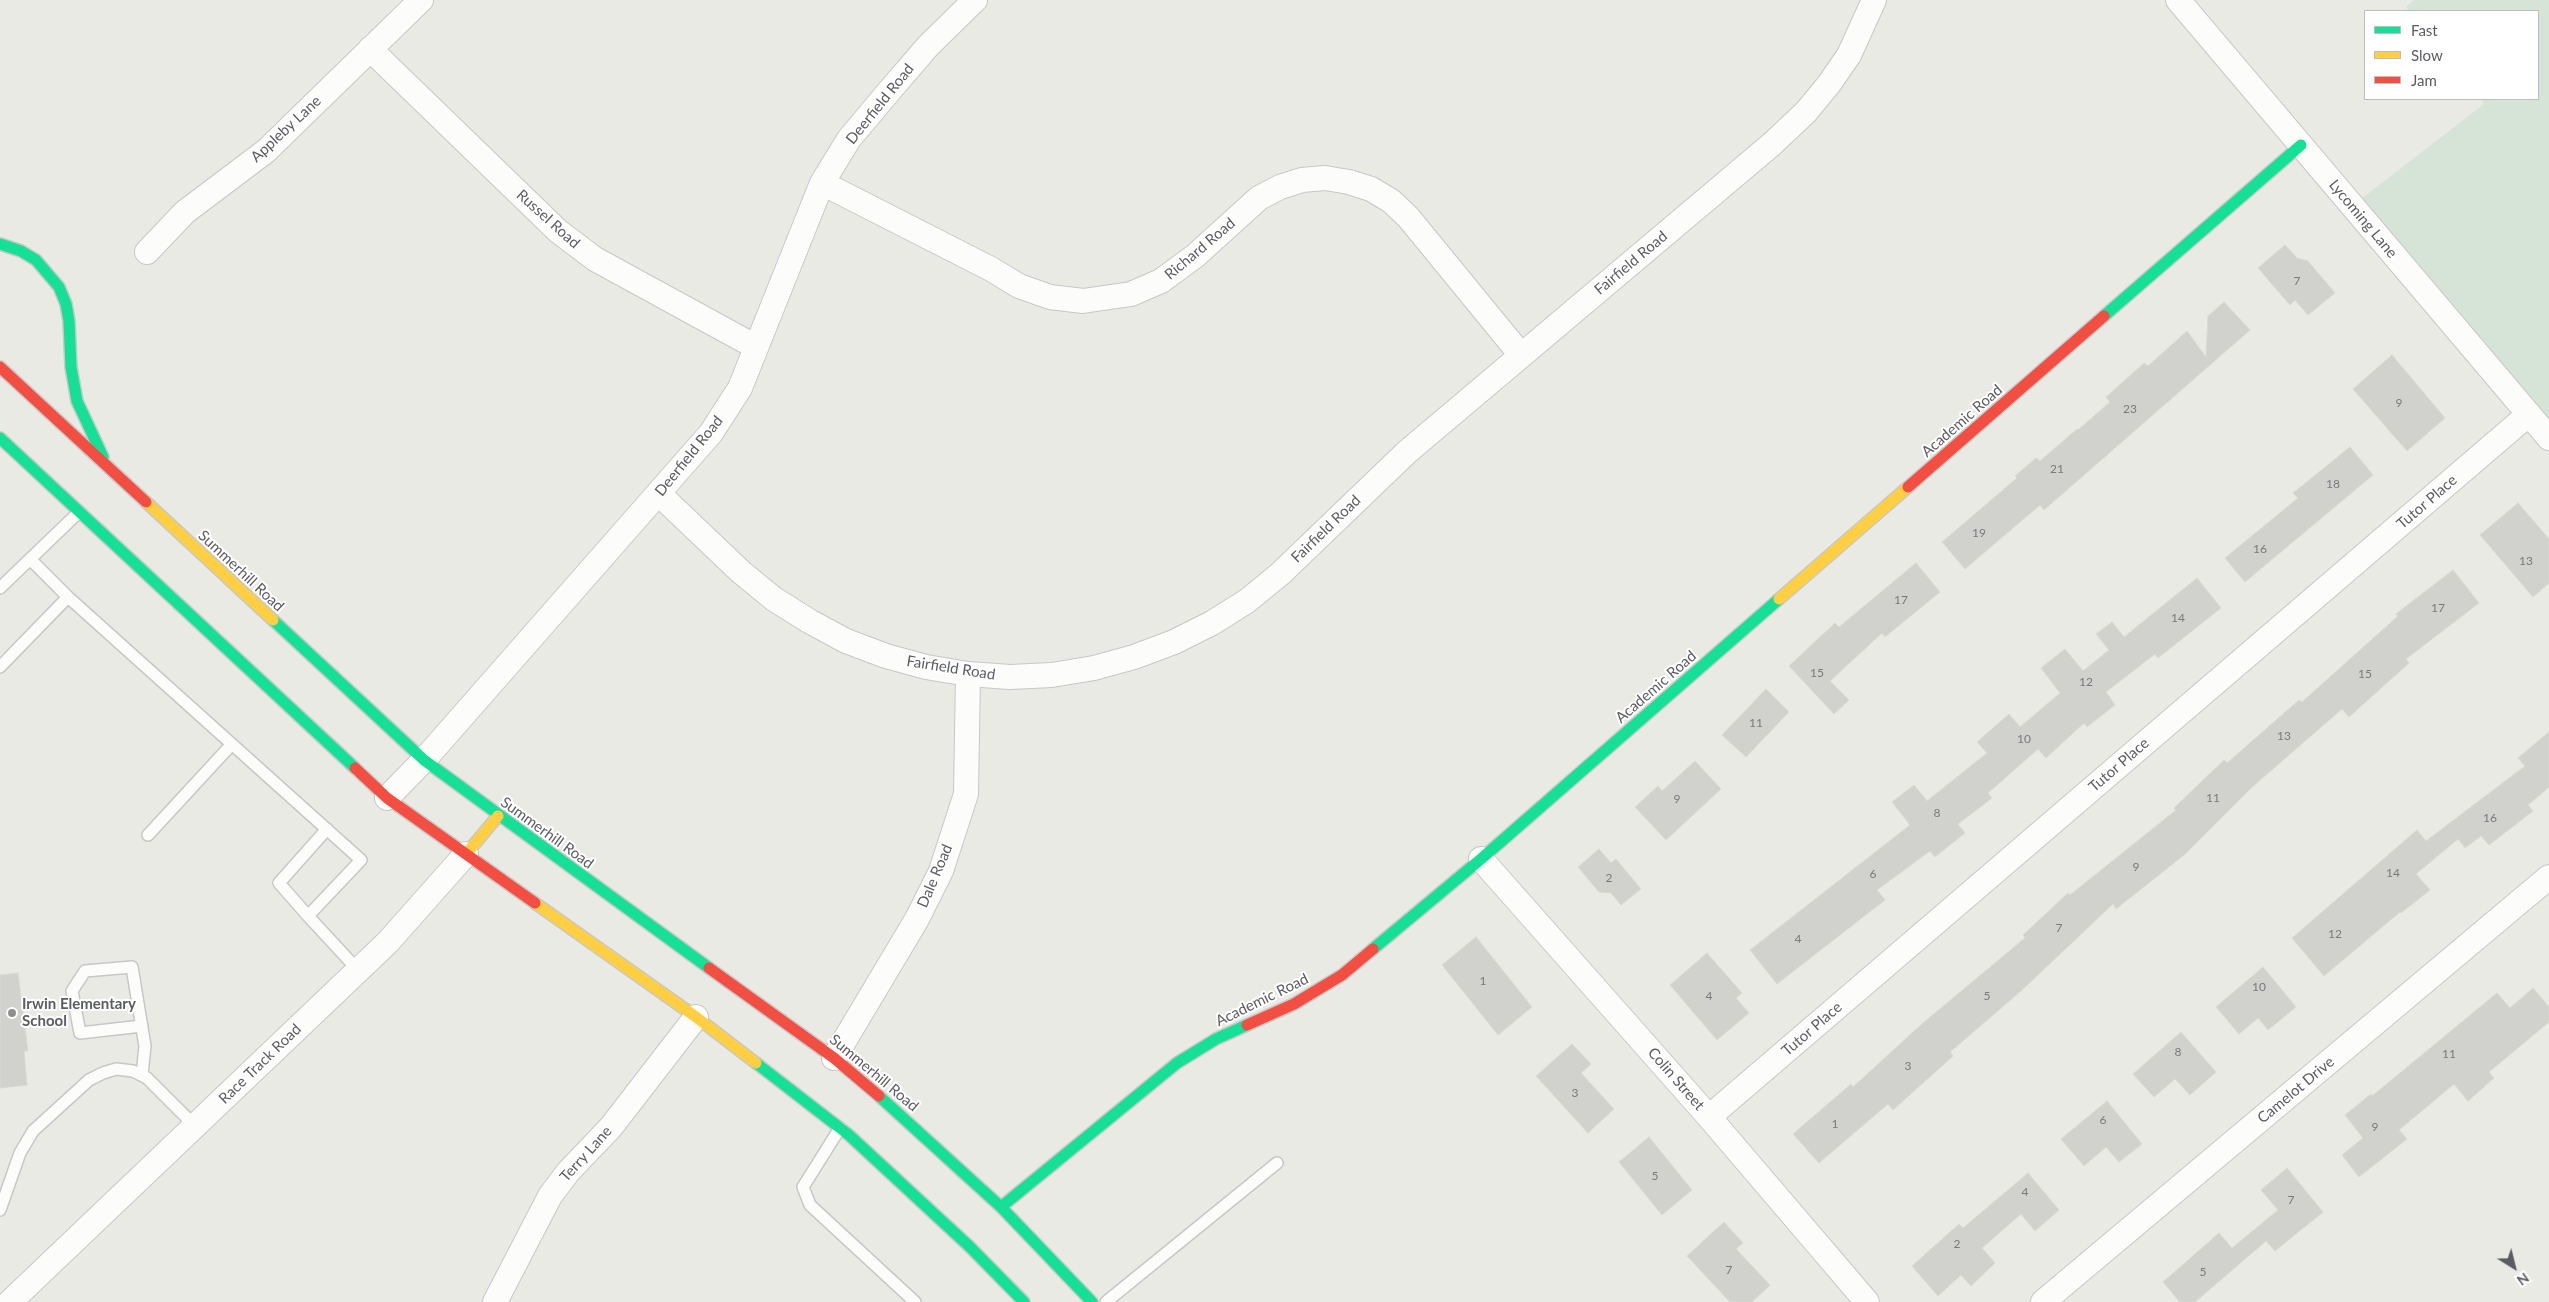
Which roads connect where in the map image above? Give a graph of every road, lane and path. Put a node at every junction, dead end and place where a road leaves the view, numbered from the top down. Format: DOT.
graph roads {
  1 [pos="421,0"];
  2 [pos="975,0"];
  3 [pos="1874,0"];
  4 [pos="2178,0"];
  5 [pos="370,49"];
  6 [pos="2301,145"];
  7 [pos="822,183"];
  8 [pos="0,244"];
  9 [pos="147,252"];
  10 [pos="756,347"];
  11 [pos="1522,355"];
  12 [pos="0,367"];
  13 [pos="2529,414"];
  14 [pos="0,438"];
  15 [pos="2549,438"];
  16 [pos="109,470"];
  17 [pos="659,494"];
  18 [pos="79,512"];
  19 [pos="30,559"];
  20 [pos="0,588"];
  21 [pos="68,597"];
  22 [pos="0,667"];
  23 [pos="968,674"];
  24 [pos="232,744"];
  25 [pos="424,760"];
  26 [pos="387,798"];
  27 [pos="498,816"];
  28 [pos="327,829"];
  29 [pos="148,835"];
  30 [pos="466,854"];
  31 [pos="1481,859"];
  32 [pos="2549,877"];
  33 [pos="308,916"];
  34 [pos="358,970"];
  35 [pos="696,1017"];
  36 [pos="142,1026"];
  37 [pos="834,1058"];
  38 [pos="142,1075"];
  39 [pos="1709,1117"];
  40 [pos="195,1126"];
  41 [pos="840,1128"];
  42 [pos="1277,1163"];
  43 [pos="1001,1206"];
  44 [pos="0,1210"];
  45 [pos="10,1302"];
  46 [pos="495,1302"];
  47 [pos="915,1302"];
  48 [pos="1024,1302"];
  49 [pos="1092,1302"];
  50 [pos="1106,1302"];
  51 [pos="1867,1302"];
  52 [pos="2043,1302"];
  1 -- 5 [label="street, Appleby Lane"];
  2 -- 7 [label="street, Deerfield Road"];
  3 -- 11 [label="street, Fairfield Road"];
  4 -- 6 [label="street, Lycoming Lane"];
  5 -- 9 [label="street, Appleby Lane"];
  5 -- 10 [label="street, Russel Road"];
  6 -- 13 [label="street, Lycoming Lane"];
  6 -- 31 [label="street, Academic Road"];
  7 -- 10 [label="street, Deerfield Road"];
  7 -- 11 [label="street, Richard Road"];
  8 -- 16 [label="street"];
  10 -- 17 [label="street, Deerfield Road"];
  11 -- 23 [label="street, Fairfield Road"];
  12 -- 16 [label="street, Summerhill Road"];
  13 -- 15 [label="street, Lycoming Lane"];
  13 -- 39 [label="street, Tutor Place"];
  14 -- 18 [label="street"];
  16 -- 25 [label="street, Summerhill Road"];
  17 -- 23 [label="street, Fairfield Road"];
  17 -- 25 [label="street, Deerfield Road"];
  18 -- 19 [label="lane"];
  18 -- 26 [label="street"];
  19 -- 20 [label="lane"];
  19 -- 21 [label="lane"];
  21 -- 22 [label="lane"];
  21 -- 24 [label="lane"];
  23 -- 37 [label="street, Dale Road"];
  24 -- 28 [label="lane"];
  24 -- 29 [label="lane"];
  25 -- 26 [label="street, Deerfield Road"];
  25 -- 27 [label="street, Summerhill Road"];
  26 -- 30 [label="street"];
  27 -- 30 [label="street, Race Track Road"];
  27 -- 37 [label="street, Summerhill Road"];
  28 -- 33 [label="lane"];
  28 -- 33 [label="lane"];
  30 -- 34 [label="street, Race Track Road"];
  30 -- 35 [label="street"];
  31 -- 39 [label="street, Colin Street"];
  31 -- 43 [label="street, Academic Road"];
  32 -- 52 [label="street, Camelot Drive"];
  33 -- 34 [label="lane"];
  34 -- 40 [label="street, Race Track Road"];
  35 -- 41 [label="street"];
  35 -- 46 [label="street, Terry Lane"];
  36 -- 36 [label="lane"];
  36 -- 38 [label="lane"];
  37 -- 43 [label="street, Summerhill Road"];
  38 -- 40 [label="lane"];
  38 -- 44 [label="lane"];
  39 -- 51 [label="street, Colin Street"];
  40 -- 45 [label="street, Race Track Road"];
  41 -- 47 [label="lane"];
  41 -- 48 [label="street"];
  42 -- 50 [label="lane"];
  43 -- 49 [label="street, Summerhill Road"];
}
